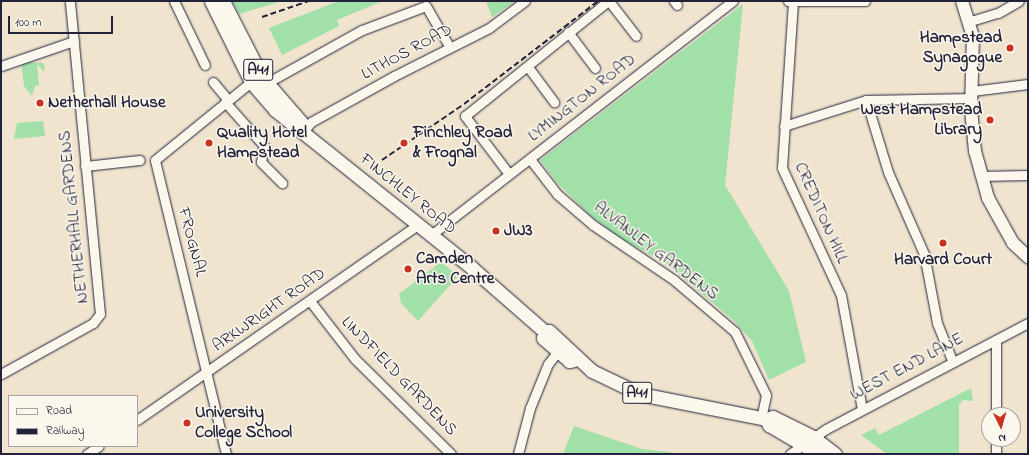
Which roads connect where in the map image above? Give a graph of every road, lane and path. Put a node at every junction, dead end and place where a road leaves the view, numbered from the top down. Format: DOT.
graph roads {
  1 [pos="70,1"];
  2 [pos="174,1"];
  3 [pos="211,1"];
  4 [pos="223,1"];
  5 [pos="525,1"];
  6 [pos="608,1"];
  7 [pos="733,1"];
  8 [pos="790,1"];
  9 [pos="865,1"];
  10 [pos="962,1"];
  11 [pos="1019,1"];
  12 [pos="970,21"];
  13 [pos="568,32"];
  14 [pos="636,36"];
  15 [pos="74,41"];
  16 [pos="449,46"];
  17 [pos="205,65"];
  18 [pos="1,66"];
  19 [pos="528,67"];
  20 [pos="595,68"];
  21 [pos="213,82"];
  22 [pos="1028,84"];
  23 [pos="258,85"];
  24 [pos="972,94"];
  25 [pos="866,100"];
  26 [pos="226,101"];
  27 [pos="554,102"];
  28 [pos="784,126"];
  29 [pos="304,131"];
  30 [pos="530,159"];
  31 [pos="140,160"];
  32 [pos="85,166"];
  33 [pos="510,174"];
  34 [pos="1028,175"];
  35 [pos="982,176"];
  36 [pos="282,183"];
  37 [pos="418,225"];
  38 [pos="431,235"];
  39 [pos="1028,257"];
  40 [pos="310,301"];
  41 [pos="1028,323"];
  42 [pos="544,332"];
  43 [pos="996,340"];
  44 [pos="558,351"];
  45 [pos="576,359"];
  46 [pos="952,360"];
  47 [pos="208,371"];
  48 [pos="1,374"];
  49 [pos="996,407"];
  50 [pos="862,409"];
  51 [pos="138,419"];
  52 [pos="764,419"];
  53 [pos="808,440"];
  54 [pos="98,447"];
  55 [pos="87,454"];
  56 [pos="226,454"];
  57 [pos="451,454"];
  58 [pos="518,454"];
  59 [pos="790,454"];
  60 [pos="818,454"];
  61 [pos="835,454"];
  1 -- 15 [label="street, NETHERHALL GARDENS"];
  2 -- 17 [label="street"];
  3 -- 23 [label="highway, FINCHLEY ROAD / A41"];
  4 -- 23 [label="highway, FINCHLEY ROAD / A41"];
  5 -- 16 [label="street, LITHOS ROAD"];
  6 -- 13 [label="street"];
  6 -- 14 [label="street"];
  7 -- 30 [label="street, LYMINGTON ROAD"];
  8 -- 9 [label="street"];
  8 -- 28 [label="street, CREDITON HILL"];
  10 -- 12 [label="main road"];
  11 -- 12 [label="street"];
  12 -- 24 [label="main road"];
  13 -- 19 [label="street"];
  13 -- 20 [label="street"];
  15 -- 18 [label="street"];
  15 -- 32 [label="street, NETHERHALL GARDENS"];
  16 -- 23 [label="street, FROGNAL"];
  16 -- 29 [label="street, LITHOS ROAD"];
  19 -- 27 [label="street"];
  19 -- 33 [label="street"];
  21 -- 26 [label="street"];
  22 -- 24 [label="street"];
  23 -- 26 [label="street, FROGNAL"];
  23 -- 29 [label="highway, FINCHLEY ROAD / A41"];
  24 -- 25 [label="street"];
  24 -- 35 [label="main road"];
  25 -- 28 [label="street"];
  25 -- 46 [label="street"];
  26 -- 36 [label="street"];
  26 -- 47 [label="street, FROGNAL"];
  28 -- 50 [label="street, CREDITON HILL"];
  29 -- 37 [label="highway, FINCHLEY ROAD / A41"];
  30 -- 33 [label="street, LYMINGTON ROAD"];
  30 -- 52 [label="street, ALVANLEY GARDENS"];
  31 -- 32 [label="street"];
  32 -- 48 [label="street, NETHERHALL GARDENS"];
  33 -- 38 [label="street, LYMINGTON ROAD"];
  34 -- 35 [label="street"];
  35 -- 39 [label="main road"];
  37 -- 38 [label="highway, FINCHLEY ROAD / A41"];
  37 -- 40 [label="street, ARKWRIGHT ROAD"];
  38 -- 42 [label="highway, FINCHLEY ROAD / A41"];
  40 -- 47 [label="street, ARKWRIGHT ROAD"];
  40 -- 57 [label="street, LINDFIELD GARDENS"];
  41 -- 43 [label="street, WEST END LANE"];
  42 -- 44 [label="highway, FINCHLEY ROAD / A41"];
  42 -- 45 [label="highway, FINCHLEY ROAD / A41"];
  43 -- 46 [label="street, WEST END LANE"];
  43 -- 49 [label="street"];
  44 -- 45 [label="highway, FINCHLEY ROAD / A41"];
  44 -- 58 [label="street"];
  45 -- 52 [label="highway, FINCHLEY ROAD / A41"];
  46 -- 50 [label="street, WEST END LANE"];
  47 -- 51 [label="street, ARKWRIGHT ROAD"];
  47 -- 56 [label="street, FROGNAL"];
  50 -- 53 [label="street, WEST END LANE"];
  52 -- 53 [label="highway, FINCHLEY ROAD / A41"];
  53 -- 59 [label="street, WEST END LANE"];
  53 -- 60 [label="highway, FINCHLEY ROAD / A41"];
  53 -- 61 [label="highway, FINCHLEY ROAD / A41"];
  54 -- 55 [label="street"];
}
